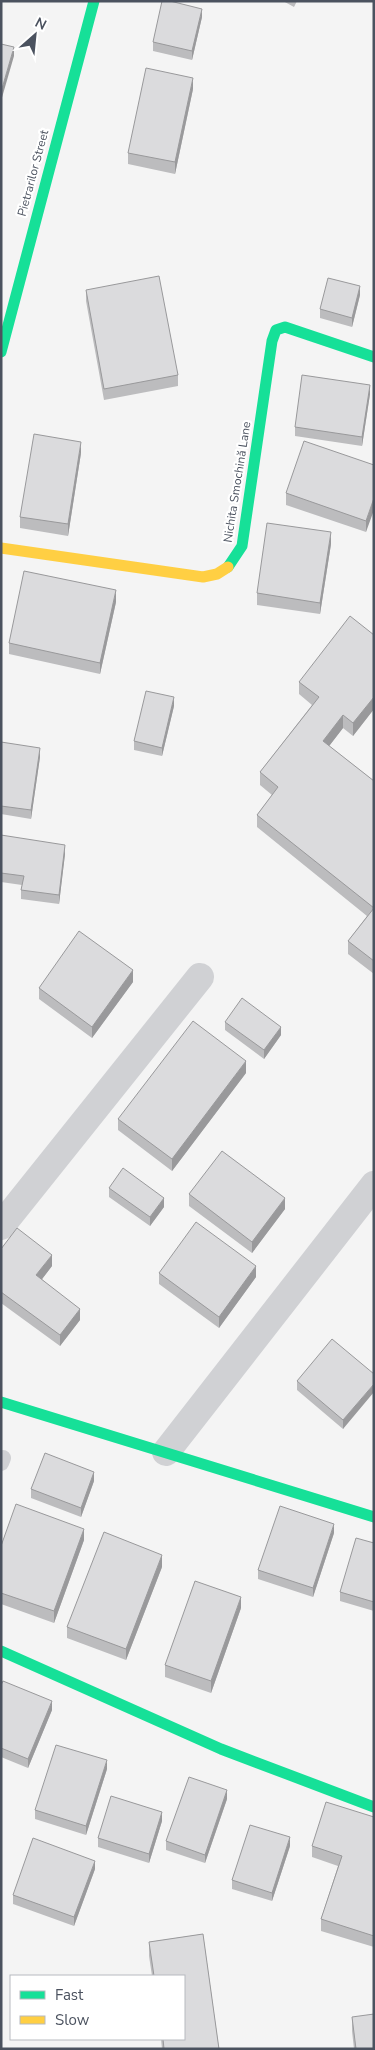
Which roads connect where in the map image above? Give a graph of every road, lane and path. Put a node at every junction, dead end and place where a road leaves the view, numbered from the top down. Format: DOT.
graph roads {
  1 [pos="94,1"];
  2 [pos="1,352"];
  3 [pos="374,357"];
  4 [pos="1,548"];
  5 [pos="200,977"];
  6 [pos="374,1185"];
  7 [pos="1,1226"];
  8 [pos="1,1402"];
  9 [pos="166,1452"];
  10 [pos="374,1517"];
  11 [pos="1,1651"];
  12 [pos="374,1807"];
  1 -- 2 [label="street, Pietrarilor Street"];
  3 -- 4 [label="street, Nichita Smochină Lane"];
  5 -- 7 [label="street"];
  6 -- 9 [label="street"];
  8 -- 9 [label="street"];
  9 -- 10 [label="street"];
  11 -- 12 [label="street"];
}
